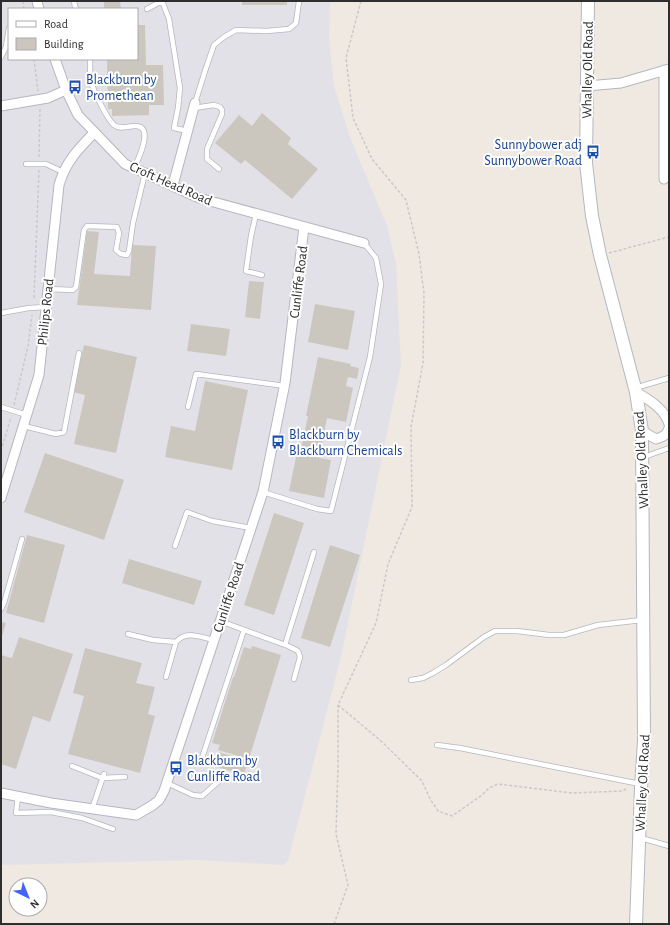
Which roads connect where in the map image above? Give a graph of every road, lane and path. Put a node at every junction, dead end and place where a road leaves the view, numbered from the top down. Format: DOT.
graph roads {
  1 [pos="299,1"];
  2 [pos="361,1"];
  3 [pos="588,1"];
  4 [pos="147,9"];
  5 [pos="8,34"];
  6 [pos="1,57"];
  7 [pos="34,60"];
  8 [pos="55,60"];
  9 [pos="90,60"];
  10 [pos="667,70"];
  11 [pos="586,86"];
  12 [pos="66,90"];
  13 [pos="38,92"];
  14 [pos="1,106"];
  15 [pos="195,106"];
  16 [pos="40,107"];
  17 [pos="188,131"];
  18 [pos="94,133"];
  19 [pos="39,158"];
  20 [pos="26,164"];
  21 [pos="134,168"];
  22 [pos="219,169"];
  23 [pos="39,170"];
  24 [pos="63,172"];
  25 [pos="145,173"];
  26 [pos="664,179"];
  27 [pos="173,185"];
  28 [pos="256,214"];
  29 [pos="304,227"];
  30 [pos="669,237"];
  31 [pos="364,243"];
  32 [pos="600,255"];
  33 [pos="262,275"];
  34 [pos="48,289"];
  35 [pos="34,298"];
  36 [pos="46,307"];
  37 [pos="1,313"];
  38 [pos="33,313"];
  39 [pos="79,353"];
  40 [pos="669,378"];
  41 [pos="284,386"];
  42 [pos="636,390"];
  43 [pos="1,407"];
  44 [pos="14,407"];
  45 [pos="188,407"];
  46 [pos="12,415"];
  47 [pos="27,415"];
  48 [pos="669,424"];
  49 [pos="24,426"];
  50 [pos="669,428"];
  51 [pos="642,431"];
  52 [pos="669,448"];
  53 [pos="1,451"];
  54 [pos="643,458"];
  55 [pos="263,492"];
  56 [pos="1,498"];
  57 [pos="251,528"];
  58 [pos="22,539"];
  59 [pos="175,546"];
  60 [pos="314,552"];
  61 [pos="1,609"];
  62 [pos="644,619"];
  63 [pos="220,621"];
  64 [pos="244,630"];
  65 [pos="128,634"];
  66 [pos="214,640"];
  67 [pos="176,642"];
  68 [pos="286,645"];
  69 [pos="166,677"];
  70 [pos="294,679"];
  71 [pos="411,680"];
  72 [pos="338,705"];
  73 [pos="437,745"];
  74 [pos="202,758"];
  75 [pos="72,766"];
  76 [pos="103,776"];
  77 [pos="126,777"];
  78 [pos="218,782"];
  79 [pos="638,782"];
  80 [pos="167,783"];
  81 [pos="1,793"];
  82 [pos="18,796"];
  83 [pos="92,809"];
  84 [pos="113,829"];
  85 [pos="639,838"];
  86 [pos="669,846"];
  87 [pos="334,924"];
  88 [pos="636,924"];
  1 -- 15 [label="lane"];
  2 -- 72 [label="path"];
  3 -- 11 [label="street, Whalley Old Road"];
  4 -- 17 [label="lane"];
  5 -- 6 [label="lane"];
  7 -- 13 [label="path"];
  8 -- 12 [label="street, Croft Head Road"];
  9 -- 21 [label="lane"];
  10 -- 11 [label="street"];
  10 -- 26 [label="street"];
  11 -- 32 [label="street, Whalley Old Road"];
  12 -- 14 [label="street"];
  12 -- 18 [label="street, Croft Head Road"];
  15 -- 17 [label="street"];
  15 -- 22 [label="lane"];
  16 -- 19 [label="path"];
  17 -- 27 [label="street"];
  18 -- 21 [label="street, Croft Head Road"];
  18 -- 24 [label="street, Philips Road"];
  20 -- 24 [label="lane"];
  21 -- 25 [label="street, Croft Head Road"];
  23 -- 35 [label="path"];
  24 -- 34 [label="street, Philips Road"];
  25 -- 27 [label="street, Croft Head Road"];
  25 -- 34 [label="lane"];
  27 -- 28 [label="street, Croft Head Road"];
  28 -- 29 [label="street, Croft Head Road"];
  28 -- 33 [label="lane"];
  29 -- 31 [label="street, Croft Head Road"];
  29 -- 41 [label="street, Cunliffe Road"];
  30 -- 32 [label="path"];
  31 -- 55 [label="lane"];
  32 -- 42 [label="street, Whalley Old Road"];
  34 -- 36 [label="street, Philips Road"];
  36 -- 37 [label="lane"];
  36 -- 47 [label="street, Philips Road"];
  38 -- 44 [label="path"];
  39 -- 49 [label="lane"];
  40 -- 42 [label="lane"];
  41 -- 45 [label="lane"];
  41 -- 55 [label="street, Cunliffe Road"];
  42 -- 48 [label="street"];
  42 -- 51 [label="street, Whalley Old Road"];
  43 -- 47 [label="lane"];
  46 -- 53 [label="path"];
  47 -- 49 [label="street, Philips Road"];
  49 -- 56 [label="street, Philips Road"];
  50 -- 51 [label="street"];
  51 -- 54 [label="street, Whalley Old Road"];
  52 -- 54 [label="lane"];
  54 -- 62 [label="street, Whalley Old Road"];
  55 -- 57 [label="street, Cunliffe Road"];
  57 -- 59 [label="lane"];
  57 -- 63 [label="street, Cunliffe Road"];
  58 -- 61 [label="lane"];
  60 -- 68 [label="lane"];
  62 -- 71 [label="lane"];
  62 -- 79 [label="street, Whalley Old Road"];
  63 -- 64 [label="lane"];
  63 -- 66 [label="street, Cunliffe Road"];
  64 -- 68 [label="lane"];
  64 -- 74 [label="lane"];
  65 -- 67 [label="lane"];
  66 -- 67 [label="lane"];
  66 -- 80 [label="street, Cunliffe Road"];
  67 -- 69 [label="lane"];
  68 -- 70 [label="lane"];
  72 -- 79 [label="path"];
  72 -- 87 [label="path"];
  73 -- 79 [label="lane"];
  75 -- 76 [label="lane"];
  76 -- 77 [label="lane"];
  76 -- 83 [label="lane"];
  78 -- 80 [label="lane"];
  79 -- 85 [label="street, Whalley Old Road"];
  80 -- 83 [label="street, Cunliffe Road"];
  81 -- 82 [label="street, Cunliffe Road"];
  82 -- 83 [label="street, Cunliffe Road"];
  82 -- 84 [label="lane"];
  85 -- 86 [label="lane"];
  85 -- 88 [label="street, Whalley Old Road"];
}
